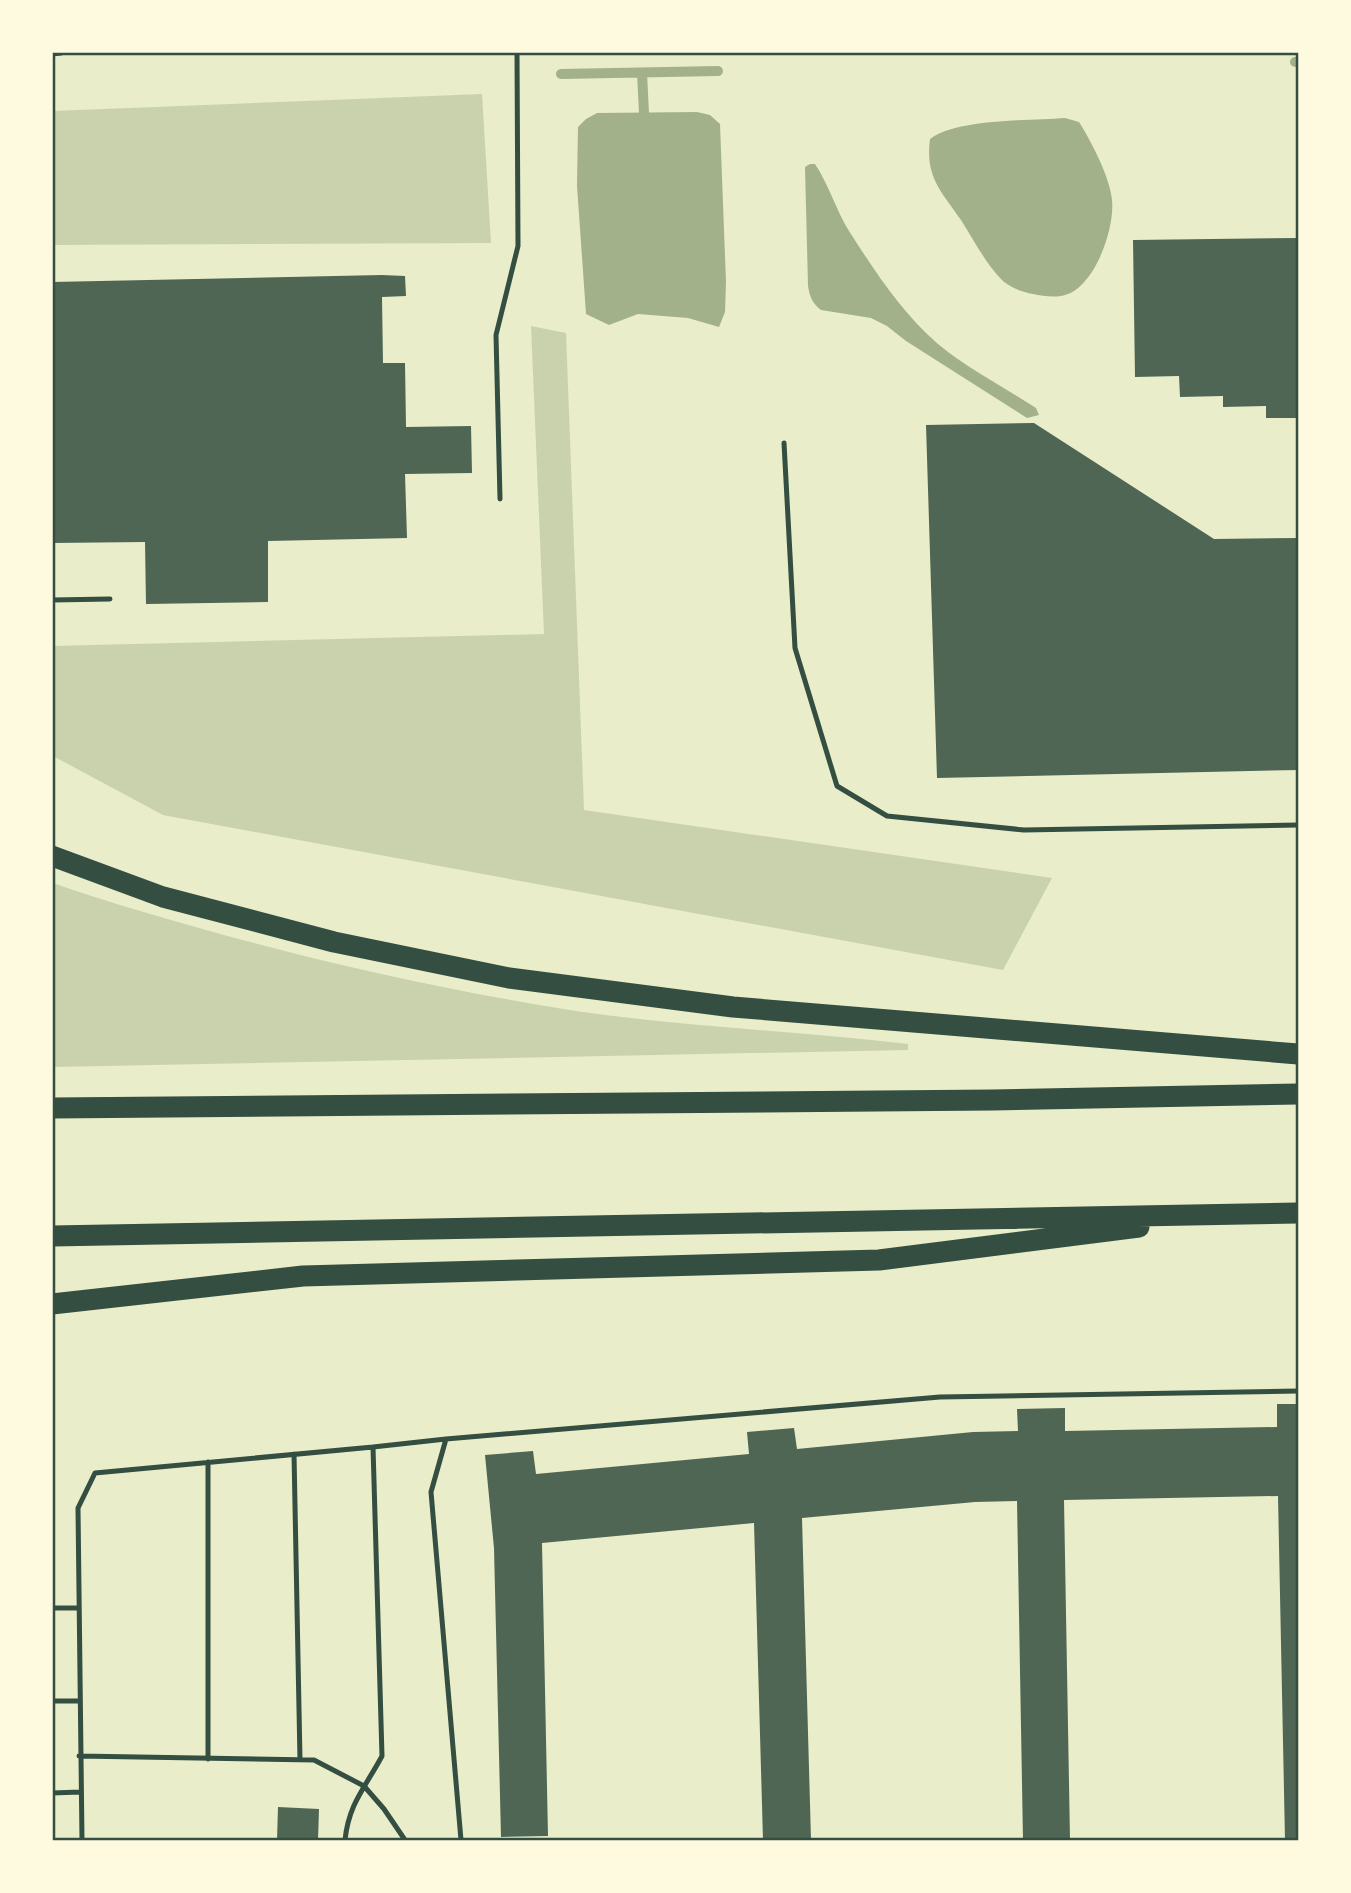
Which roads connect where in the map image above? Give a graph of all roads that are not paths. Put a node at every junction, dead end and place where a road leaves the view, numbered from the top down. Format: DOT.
graph roads {
  1 [pos="61,52"];
  2 [pos="517,52"];
  3 [pos="52,53"];
  4 [pos="784,443"];
  5 [pos="500,499"];
  6 [pos="110,599"];
  7 [pos="52,600"];
  8 [pos="1298,825"];
  9 [pos="52,856"];
  10 [pos="1298,1054"];
  11 [pos="1298,1094"];
  12 [pos="52,1108"];
  13 [pos="1248,1213"];
  14 [pos="1298,1213"];
  15 [pos="52,1237"];
  16 [pos="52,1304"];
  17 [pos="1298,1391"];
  18 [pos="446,1439"];
  19 [pos="373,1447"];
  20 [pos="295,1454"];
  21 [pos="208,1462"];
  22 [pos="52,1608"];
  23 [pos="79,1608"];
  24 [pos="52,1701"];
  25 [pos="79,1701"];
  26 [pos="79,1756"];
  27 [pos="208,1759"];
  28 [pos="300,1760"];
  29 [pos="364,1786"];
  30 [pos="80,1792"];
  31 [pos="52,1793"];
  32 [pos="82,1840"];
  33 [pos="345,1840"];
  34 [pos="405,1840"];
  35 [pos="461,1840"];
  1 -- 3 [label="street"];
  2 -- 5 [label="lane"];
  4 -- 8 [label="lane"];
  6 -- 7 [label="lane"];
  9 -- 10 [label="highway"];
  11 -- 12 [label="highway"];
  13 -- 14 [label="highway"];
  13 -- 15 [label="highway"];
  13 -- 16 [label="highway"];
  17 -- 18 [label="lane"];
  18 -- 19 [label="lane"];
  18 -- 35 [label="lane"];
  19 -- 20 [label="lane"];
  19 -- 29 [label="lane"];
  20 -- 21 [label="lane"];
  20 -- 28 [label="lane"];
  21 -- 23 [label="lane"];
  21 -- 27 [label="lane"];
  22 -- 23 [label="lane"];
  23 -- 25 [label="lane"];
  24 -- 25 [label="lane"];
  25 -- 26 [label="lane"];
  26 -- 27 [label="lane"];
  26 -- 30 [label="lane"];
  27 -- 28 [label="lane"];
  28 -- 29 [label="lane"];
  29 -- 33 [label="lane"];
  29 -- 34 [label="lane"];
  30 -- 31 [label="lane"];
  30 -- 32 [label="lane"];
}
